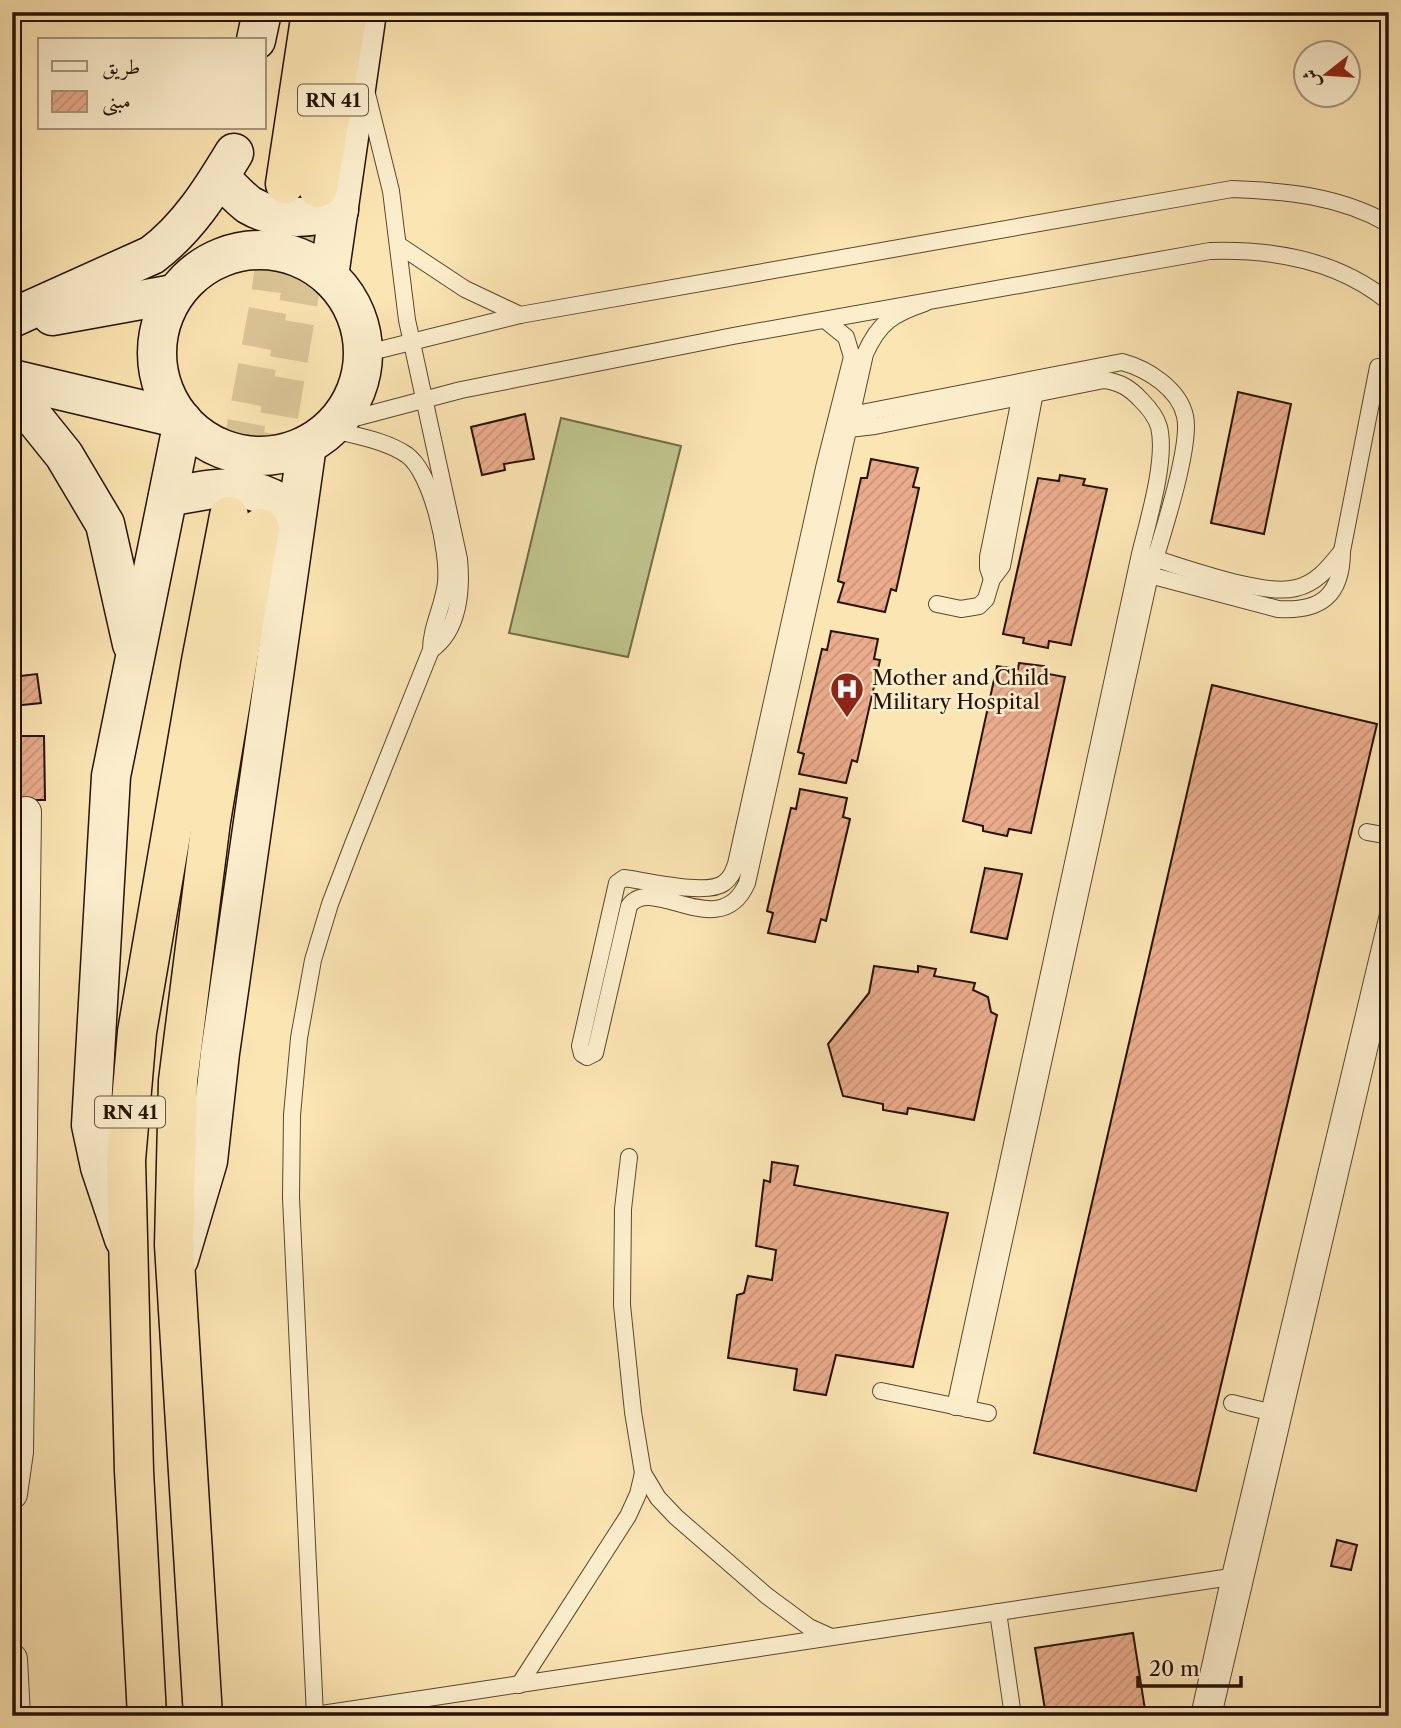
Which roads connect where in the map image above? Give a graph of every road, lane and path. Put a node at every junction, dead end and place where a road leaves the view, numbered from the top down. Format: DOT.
graph roads {
  1 [pos="262,12"];
  2 [pos="311,12"];
  3 [pos="348,12"];
  4 [pos="367,12"];
  5 [pos="256,38"];
  6 [pos="359,65"];
  7 [pos="234,155"];
  8 [pos="314,194"];
  9 [pos="1389,224"];
  10 [pos="400,246"];
  11 [pos="216,259"];
  12 [pos="329,276"];
  13 [pos="174,294"];
  14 [pos="1389,302"];
  15 [pos="925,303"];
  16 [pos="520,315"];
  17 [pos="825,320"];
  18 [pos="12,321"];
  19 [pos="412,342"];
  20 [pos="363,354"];
  21 [pos="1378,367"];
  22 [pos="12,379"];
  23 [pos="1029,387"];
  24 [pos="12,396"];
  25 [pos="423,400"];
  26 [pos="182,420"];
  27 [pos="843,422"];
  28 [pos="324,432"];
  29 [pos="168,496"];
  30 [pos="296,513"];
  31 [pos="1342,551"];
  32 [pos="1148,556"];
  33 [pos="1143,573"];
  34 [pos="937,604"];
  35 [pos="431,650"];
  36 [pos="135,658"];
  37 [pos="26,812"];
  38 [pos="1367,832"];
  39 [pos="1389,836"];
  40 [pos="1389,910"];
  41 [pos="1389,964"];
  42 [pos="629,1157"];
  43 [pos="129,1252"];
  44 [pos="176,1271"];
  45 [pos="881,1391"];
  46 [pos="1233,1403"];
  47 [pos="961,1408"];
  48 [pos="1269,1412"];
  49 [pos="988,1413"];
  50 [pos="15,1453"];
  51 [pos="643,1473"];
  52 [pos="12,1494"];
  53 [pos="1237,1576"];
  54 [pos="998,1612"];
  55 [pos="829,1636"];
  56 [pos="12,1659"];
  57 [pos="519,1685"];
  58 [pos="315,1715"];
  59 [pos="15,1716"];
  60 [pos="147,1716"];
  61 [pos="203,1716"];
  62 [pos="1013,1716"];
  63 [pos="1199,1716"];
  64 [pos="1213,1716"];
  1 -- 5 [label="street"];
  2 -- 8 [label="highway, RN 41"];
  3 -- 8 [label="highway, RN 41"];
  4 -- 6 [label="street"];
  6 -- 8 [label="street"];
  6 -- 10 [label="lane"];
  7 -- 8 [label="street"];
  7 -- 11 [label="street"];
  7 -- 18 [label="street"];
  8 -- 12 [label="street"];
  9 -- 16 [label="lane"];
  10 -- 16 [label="lane"];
  10 -- 19 [label="lane"];
  11 -- 12 [label="street"];
  11 -- 13 [label="street"];
  12 -- 20 [label="street"];
  13 -- 18 [label="street"];
  13 -- 26 [label="street"];
  14 -- 15 [label="lane"];
  15 -- 17 [label="lane"];
  15 -- 27 [label="lane"];
  16 -- 19 [label="lane"];
  17 -- 25 [label="lane"];
  17 -- 27 [label="lane"];
  19 -- 20 [label="lane"];
  19 -- 25 [label="lane"];
  20 -- 28 [label="street"];
  21 -- 31 [label="lane"];
  22 -- 26 [label="street"];
  23 -- 27 [label="lane"];
  23 -- 32 [label="lane"];
  23 -- 32 [label="lane"];
  23 -- 34 [label="lane"];
  24 -- 36 [label="street"];
  25 -- 28 [label="lane"];
  25 -- 35 [label="lane"];
  26 -- 28 [label="street"];
  26 -- 29 [label="street"];
  27 -- 27 [label="lane"];
  28 -- 30 [label="street"];
  28 -- 35 [label="lane"];
  29 -- 30 [label="street"];
  29 -- 36 [label="street"];
  30 -- 44 [label="street"];
  31 -- 32 [label="lane"];
  31 -- 33 [label="lane"];
  32 -- 33 [label="lane"];
  33 -- 47 [label="lane"];
  35 -- 58 [label="lane"];
  36 -- 43 [label="street"];
  37 -- 50 [label="street"];
  38 -- 39 [label="lane"];
  40 -- 48 [label="lane"];
  41 -- 53 [label="lane"];
  42 -- 51 [label="lane"];
  43 -- 44 [label="highway, RN 41"];
  43 -- 60 [label="highway, RN 41"];
  44 -- 61 [label="highway, RN 41"];
  45 -- 47 [label="lane"];
  46 -- 48 [label="lane"];
  47 -- 49 [label="lane"];
  48 -- 53 [label="lane"];
  50 -- 52 [label="street"];
  51 -- 55 [label="lane"];
  51 -- 57 [label="lane"];
  53 -- 54 [label="lane"];
  53 -- 63 [label="lane"];
  53 -- 64 [label="lane"];
  54 -- 55 [label="lane"];
  54 -- 62 [label="lane"];
  55 -- 57 [label="lane"];
  56 -- 59 [label="street"];
  57 -- 58 [label="lane"];
}
